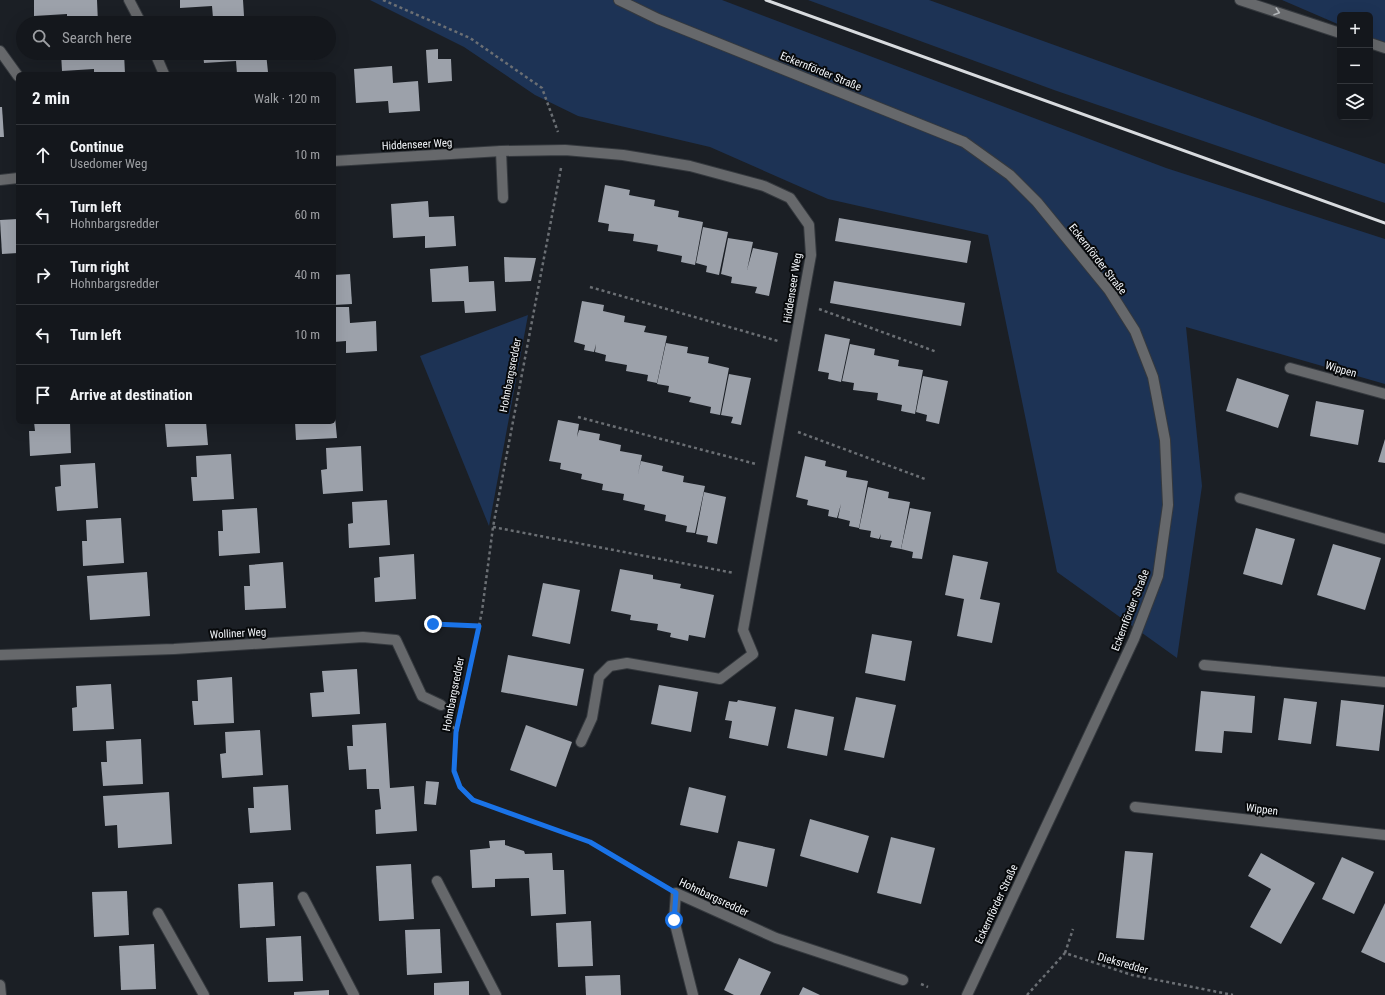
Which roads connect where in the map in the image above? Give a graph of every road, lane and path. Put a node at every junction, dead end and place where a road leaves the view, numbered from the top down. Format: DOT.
graph roads {
  1 [pos="129,0"];
  2 [pos="383,0"];
  3 [pos="619,0"];
  4 [pos="1240,0"];
  5 [pos="137,16"];
  6 [pos="1337,32"];
  7 [pos="1373,44"];
  8 [pos="1385,48"];
  9 [pos="0,51"];
  10 [pos="158,60"];
  11 [pos="163,72"];
  12 [pos="16,73"];
  13 [pos="565,150"];
  14 [pos="501,151"];
  15 [pos="336,161"];
  16 [pos="16,178"];
  17 [pos="0,180"];
  18 [pos="503,198"];
  19 [pos="590,287"];
  20 [pos="802,304"];
  21 [pos="795,345"];
  22 [pos="937,352"];
  23 [pos="1290,368"];
  24 [pos="1385,394"];
  25 [pos="578,417"];
  26 [pos="780,425"];
  27 [pos="772,468"];
  28 [pos="925,479"];
  29 [pos="1240,498"];
  30 [pos="493,527"];
  31 [pos="1385,539"];
  32 [pos="752,576"];
  33 [pos="433,624"];
  34 [pos="479,626"];
  35 [pos="0,655"];
  36 [pos="1204,665"];
  37 [pos="1385,682"];
  38 [pos="441,704"];
  39 [pos="581,742"];
  40 [pos="1135,807"];
  41 [pos="1385,835"];
  42 [pos="437,881"];
  43 [pos="676,893"];
  44 [pos="303,897"];
  45 [pos="158,913"];
  46 [pos="1073,929"];
  47 [pos="1065,953"];
  48 [pos="903,980"];
  49 [pos="0,985"];
  50 [pos="1,995"];
  51 [pos="204,995"];
  52 [pos="354,995"];
  53 [pos="496,995"];
  54 [pos="693,995"];
  55 [pos="967,995"];
  56 [pos="1027,995"];
  57 [pos="1233,995"];
  1 -- 5 [label="street"];
  2 -- 13 [label="path"];
  3 -- 55 [label="street, Eckernförder Straße"];
  4 -- 6 [label="street, one-way"];
  7 -- 8 [label="street"];
  9 -- 12 [label="street"];
  10 -- 11 [label="street"];
  13 -- 14 [label="street, Hiddenseer Weg"];
  13 -- 20 [label="street, Hiddenseer Weg"];
  13 -- 30 [label="path, Hohnbargsredder"];
  14 -- 15 [label="street, Hiddenseer Weg"];
  14 -- 18 [label="street"];
  16 -- 17 [label="street"];
  19 -- 21 [label="path"];
  20 -- 21 [label="street, Hiddenseer Weg"];
  20 -- 22 [label="path"];
  21 -- 26 [label="street, Hiddenseer Weg"];
  23 -- 24 [label="street, Wippen"];
  25 -- 27 [label="path"];
  26 -- 27 [label="street, Hiddenseer Weg"];
  26 -- 28 [label="path"];
  27 -- 32 [label="street, Hiddenseer Weg"];
  29 -- 31 [label="street"];
  30 -- 32 [label="path"];
  30 -- 34 [label="path, Hohnbargsredder"];
  32 -- 39 [label="street, Hiddenseer Weg"];
  33 -- 34 [label="path"];
  34 -- 43 [label="path, Hohnbargsredder"];
  35 -- 38 [label="street, Wolliner Weg"];
  36 -- 37 [label="street"];
  40 -- 41 [label="street, Wippen"];
  42 -- 53 [label="street"];
  43 -- 48 [label="street, Hohnbargsredder"];
  43 -- 54 [label="street"];
  44 -- 52 [label="street"];
  45 -- 51 [label="street"];
  46 -- 47 [label="path"];
  47 -- 56 [label="path"];
  47 -- 57 [label="path, Dieksredder"];
  49 -- 50 [label="street"];
}
